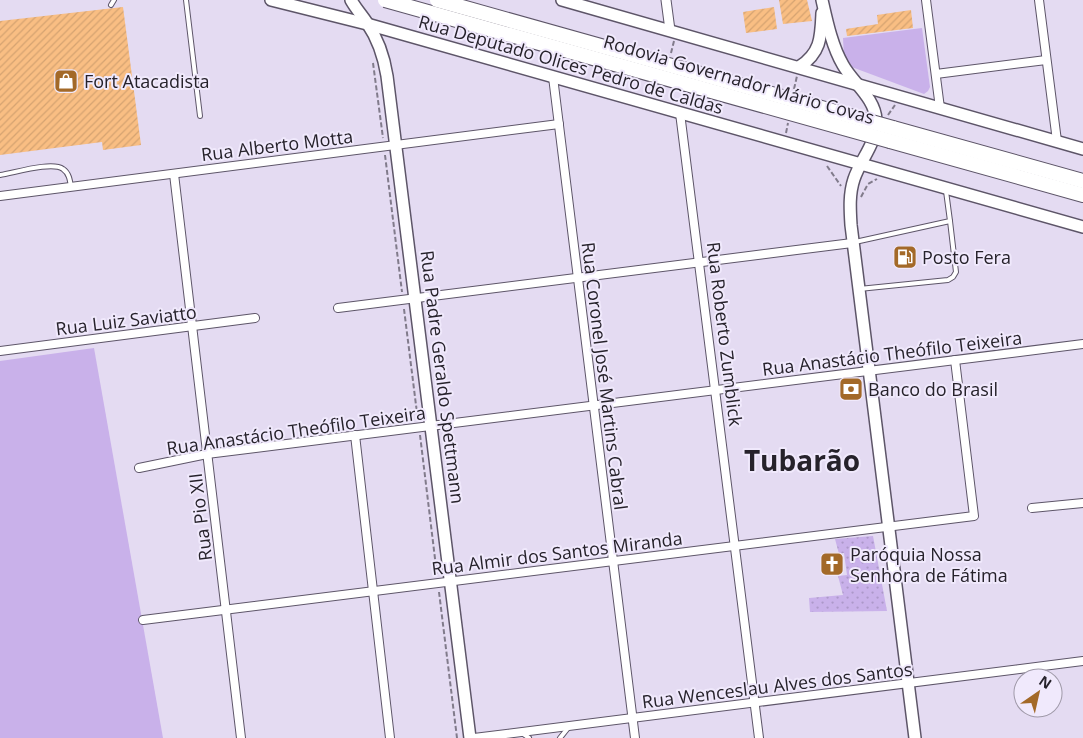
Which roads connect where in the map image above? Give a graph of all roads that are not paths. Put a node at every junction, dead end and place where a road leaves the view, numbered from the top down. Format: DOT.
graph roads {
  1 [pos="114,0"];
  2 [pos="186,0"];
  3 [pos="271,0"];
  4 [pos="351,0"];
  5 [pos="385,0"];
  6 [pos="437,0"];
  7 [pos="562,0"];
  8 [pos="666,0"];
  9 [pos="926,0"];
  10 [pos="1039,0"];
  11 [pos="822,1"];
  12 [pos="111,5"];
  13 [pos="367,24"];
  14 [pos="670,30"];
  15 [pos="1046,60"];
  16 [pos="799,67"];
  17 [pos="936,74"];
  18 [pos="553,77"];
  19 [pos="856,84"];
  20 [pos="940,108"];
  21 [pos="680,113"];
  22 [pos="200,116"];
  23 [pos="559,124"];
  24 [pos="891,135"];
  25 [pos="1057,141"];
  26 [pos="396,145"];
  27 [pos="1083,149"];
  28 [pos="860,165"];
  29 [pos="877,170"];
  30 [pos="174,174"];
  31 [pos="0,175"];
  32 [pos="1083,181"];
  33 [pos="71,187"];
  34 [pos="945,189"];
  35 [pos="1083,195"];
  36 [pos="0,196"];
  37 [pos="850,202"];
  38 [pos="950,221"];
  39 [pos="1083,228"];
  40 [pos="852,243"];
  41 [pos="699,262"];
  42 [pos="578,278"];
  43 [pos="859,289"];
  44 [pos="415,298"];
  45 [pos="338,308"];
  46 [pos="255,318"];
  47 [pos="192,326"];
  48 [pos="1083,344"];
  49 [pos="0,351"];
  50 [pos="955,360"];
  51 [pos="869,371"];
  52 [pos="716,390"];
  53 [pos="594,405"];
  54 [pos="431,426"];
  55 [pos="355,435"];
  56 [pos="208,454"];
  57 [pos="139,468"];
  58 [pos="1083,502"];
  59 [pos="1032,508"];
  60 [pos="888,527"];
  61 [pos="735,546"];
  62 [pos="613,561"];
  63 [pos="450,581"];
  64 [pos="373,591"];
  65 [pos="226,610"];
  66 [pos="143,620"];
  67 [pos="1083,661"];
  68 [pos="908,683"];
  69 [pos="755,703"];
  70 [pos="632,718"];
  71 [pos="569,726"];
  72 [pos="520,732"];
  73 [pos="241,738"];
  74 [pos="390,738"];
  75 [pos="470,738"];
  76 [pos="474,738"];
  77 [pos="529,738"];
  78 [pos="560,738"];
  79 [pos="635,738"];
  80 [pos="760,738"];
  81 [pos="915,738"];
  1 -- 12 [label="lane"];
  2 -- 22 [label="lane"];
  3 -- 13 [label="main road, Rua Deputado Olices Pedro de Caldas"];
  4 -- 13 [label="main road, Rua Padre Geraldo Spettmann"];
  5 -- 24 [label="highway, Rodovia Governador Mário Covas, bridge"];
  6 -- 24 [label="highway, Rodovia Governador Mário Covas, bridge"];
  7 -- 14 [label="main road"];
  8 -- 14 [label="street"];
  9 -- 17 [label="street"];
  10 -- 15 [label="street"];
  11 -- 16 [label="main road"];
  11 -- 19 [label="main road"];
  13 -- 18 [label="main road, Rua Deputado Olices Pedro de Caldas"];
  13 -- 26 [label="main road, Rua Padre Geraldo Spettmann"];
  14 -- 16 [label="main road"];
  15 -- 17 [label="street"];
  15 -- 25 [label="street"];
  16 -- 19 [label="main road"];
  17 -- 20 [label="street"];
  18 -- 21 [label="main road, Rua Deputado Olices Pedro de Caldas"];
  18 -- 23 [label="street, Rua Coronel José Martins Cabral"];
  19 -- 20 [label="main road"];
  19 -- 28 [label="main road"];
  20 -- 25 [label="main road"];
  21 -- 28 [label="main road, Rua Deputado Olices Pedro de Caldas"];
  21 -- 41 [label="street, Rua Roberto Zumblick"];
  23 -- 26 [label="street, Rua Alberto Motta"];
  23 -- 42 [label="street, Rua Coronel José Martins Cabral"];
  24 -- 32 [label="highway, Rodovia Governador Mário Covas"];
  24 -- 35 [label="highway, Rodovia Governador Mário Covas"];
  25 -- 27 [label="main road"];
  26 -- 30 [label="street, Rua Alberto Motta"];
  26 -- 44 [label="main road, Rua Padre Geraldo Spettmann"];
  28 -- 29 [label="main road, Rua Deputado Olices Pedro de Caldas"];
  28 -- 37 [label="main road"];
  29 -- 34 [label="main road, Rua Deputado Olices Pedro de Caldas"];
  29 -- 37 [label="main road"];
  30 -- 33 [label="street, Rua Alberto Motta"];
  30 -- 47 [label="street, Rua Pio XII"];
  31 -- 33 [label="lane"];
  33 -- 36 [label="street, Rua Alberto Motta"];
  34 -- 38 [label="lane"];
  34 -- 39 [label="main road, Rua Deputado Olices Pedro de Caldas"];
  37 -- 40 [label="main road"];
  38 -- 40 [label="lane"];
  38 -- 43 [label="lane"];
  40 -- 41 [label="street"];
  40 -- 43 [label="main road"];
  41 -- 42 [label="street"];
  41 -- 52 [label="street, Rua Roberto Zumblick"];
  42 -- 44 [label="street"];
  42 -- 53 [label="street, Rua Coronel José Martins Cabral"];
  43 -- 51 [label="main road"];
  44 -- 45 [label="street"];
  44 -- 54 [label="main road, Rua Padre Geraldo Spettmann"];
  46 -- 47 [label="street, Rua Luiz Saviatto"];
  47 -- 49 [label="street, Rua Luiz Saviatto"];
  47 -- 56 [label="street, Rua Pio XII"];
  48 -- 50 [label="street, Rua Anastácio Theófilo Teixeira"];
  50 -- 51 [label="street, Rua Anastácio Theófilo Teixeira"];
  50 -- 60 [label="street, Rua Almir dos Santos Miranda"];
  51 -- 52 [label="street, Rua Anastácio Theófilo Teixeira"];
  51 -- 60 [label="main road"];
  52 -- 53 [label="street, Rua Anastácio Theófilo Teixeira"];
  52 -- 61 [label="street, Rua Roberto Zumblick"];
  53 -- 54 [label="street, Rua Anastácio Theófilo Teixeira"];
  53 -- 62 [label="street, Rua Coronel José Martins Cabral"];
  54 -- 55 [label="street, Rua Anastácio Theófilo Teixeira"];
  54 -- 63 [label="main road, Rua Padre Geraldo Spettmann"];
  55 -- 56 [label="street, Rua Anastácio Theófilo Teixeira"];
  55 -- 64 [label="street"];
  56 -- 57 [label="street, Rua Anastácio Theófilo Teixeira"];
  56 -- 65 [label="street, Rua Pio XII"];
  58 -- 59 [label="street"];
  60 -- 61 [label="street, Rua Almir dos Santos Miranda"];
  60 -- 68 [label="main road"];
  61 -- 62 [label="street, Rua Almir dos Santos Miranda"];
  61 -- 69 [label="street, Rua Roberto Zumblick"];
  62 -- 63 [label="street, Rua Almir dos Santos Miranda"];
  62 -- 70 [label="street, Rua Coronel José Martins Cabral"];
  63 -- 64 [label="street, Rua Almir dos Santos Miranda"];
  63 -- 75 [label="main road, Rua Padre Geraldo Spettmann"];
  64 -- 65 [label="street, Rua Almir dos Santos Miranda"];
  64 -- 74 [label="street"];
  65 -- 66 [label="street, Rua Almir dos Santos Miranda"];
  65 -- 73 [label="street, Rua Pio XII"];
  67 -- 68 [label="street, Rua Wenceslau Alves dos Santos"];
  68 -- 69 [label="street, Rua Wenceslau Alves dos Santos"];
  68 -- 81 [label="main road"];
  69 -- 70 [label="street, Rua Wenceslau Alves dos Santos"];
  69 -- 80 [label="street, Rua Roberto Zumblick"];
  70 -- 71 [label="street, Rua Wenceslau Alves dos Santos"];
  70 -- 79 [label="street, Rua Coronel José Martins Cabral"];
  71 -- 72 [label="street, Rua Wenceslau Alves dos Santos"];
  71 -- 78 [label="lane"];
  72 -- 76 [label="street, Rua Wenceslau Alves dos Santos"];
  72 -- 77 [label="lane"];
}
